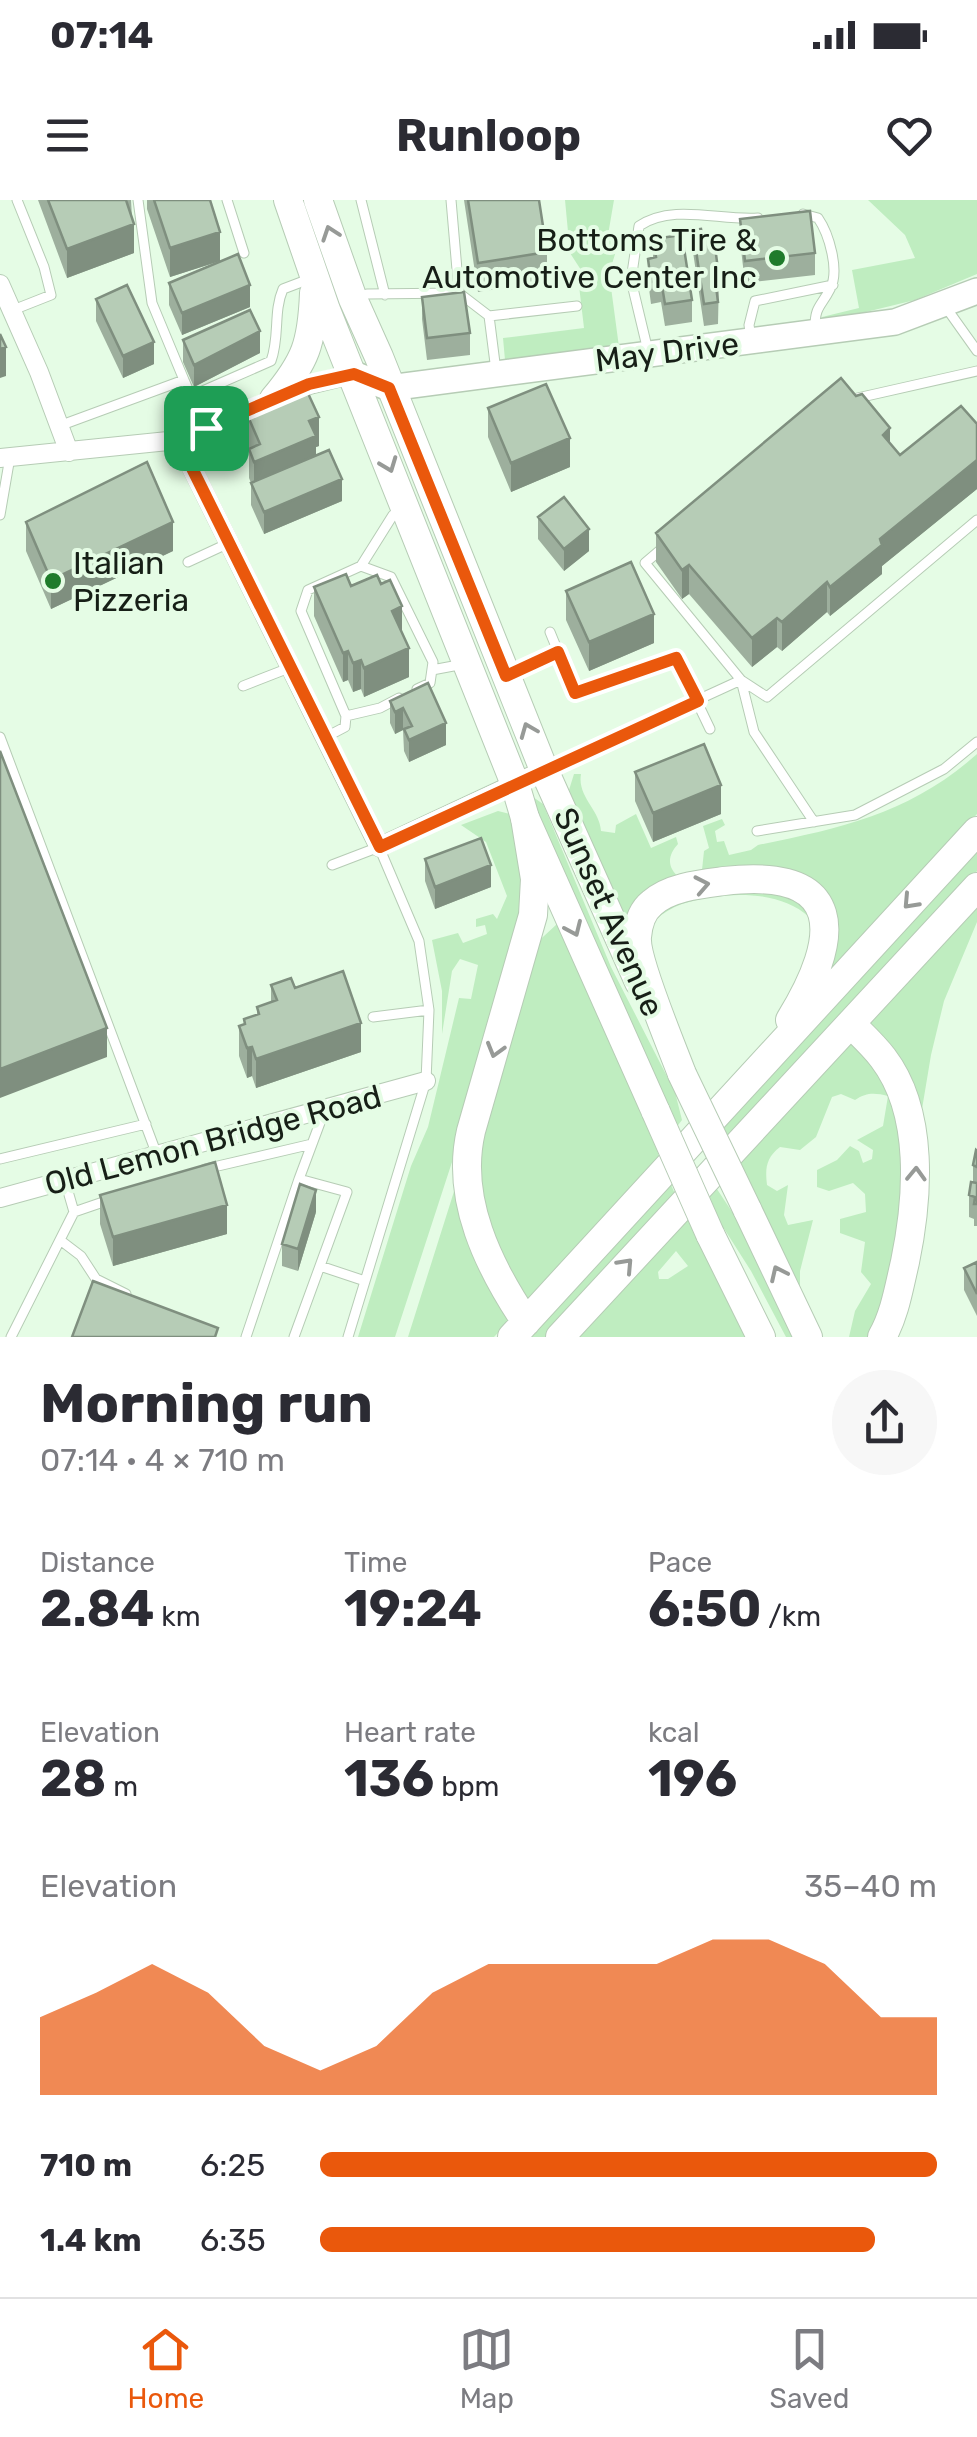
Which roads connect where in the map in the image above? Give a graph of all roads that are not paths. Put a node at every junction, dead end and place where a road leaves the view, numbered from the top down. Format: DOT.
graph roads {
  1 [pos="16,200"];
  2 [pos="138,200"];
  3 [pos="226,200"];
  4 [pos="288,200"];
  5 [pos="318,200"];
  6 [pos="361,200"];
  7 [pos="451,200"];
  8 [pos="784,215"];
  9 [pos="768,217"];
  10 [pos="244,254"];
  11 [pos="315,277"];
  12 [pos="0,284"];
  13 [pos="833,285"];
  14 [pos="977,291"];
  15 [pos="459,293"];
  16 [pos="385,295"];
  17 [pos="352,299"];
  18 [pos="943,304"];
  19 [pos="577,306"];
  20 [pos="12,310"];
  21 [pos="488,316"];
  22 [pos="815,332"];
  23 [pos="752,341"];
  24 [pos="977,351"];
  25 [pos="648,354"];
  26 [pos="977,371"];
  27 [pos="354,374"];
  28 [pos="496,374"];
  29 [pos="184,380"];
  30 [pos="389,388"];
  31 [pos="191,396"];
  32 [pos="274,399"];
  33 [pos="839,402"];
  34 [pos="59,426"];
  35 [pos="206,428"];
  36 [pos="178,440"];
  37 [pos="69,452"];
  38 [pos="5,457"];
  39 [pos="407,509"];
  40 [pos="0,515"];
  41 [pos="977,520"];
  42 [pos="675,538"];
  43 [pos="228,543"];
  44 [pos="188,562"];
  45 [pos="361,566"];
  46 [pos="550,632"];
  47 [pos="558,652"];
  48 [pos="467,664"];
  49 [pos="289,668"];
  50 [pos="432,670"];
  51 [pos="506,676"];
  52 [pos="741,680"];
  53 [pos="242,686"];
  54 [pos="698,701"];
  55 [pos="346,716"];
  56 [pos="710,728"];
  57 [pos="0,737"];
  58 [pos="324,738"];
  59 [pos="977,742"];
  60 [pos="544,770"];
  61 [pos="514,784"];
  62 [pos="525,818"];
  63 [pos="814,822"];
  64 [pos="756,830"];
  65 [pos="977,831"];
  66 [pos="380,847"];
  67 [pos="332,865"];
  68 [pos="977,888"];
  69 [pos="429,1010"];
  70 [pos="373,1017"];
  71 [pos="851,1024"];
  72 [pos="682,1074"];
  73 [pos="426,1081"];
  74 [pos="736,1094"];
  75 [pos="325,1108"];
  76 [pos="146,1124"];
  77 [pos="312,1144"];
  78 [pos="157,1154"];
  79 [pos="0,1159"];
  80 [pos="197,1172"];
  81 [pos="298,1179"];
  82 [pos="66,1180"];
  83 [pos="127,1194"];
  84 [pos="0,1198"];
  85 [pos="74,1212"];
  86 [pos="910,1236"];
  87 [pos="60,1240"];
  88 [pos="320,1266"];
  89 [pos="366,1281"];
  90 [pos="141,1302"];
  91 [pos="519,1330"];
  92 [pos="11,1337"];
  93 [pos="246,1337"];
  94 [pos="294,1337"];
  95 [pos="348,1337"];
  96 [pos="560,1337"];
  97 [pos="761,1337"];
  98 [pos="808,1337"];
  99 [pos="882,1337"];
  100 [pos="897,1337"];
  1 -- 20 [label="lane"];
  2 -- 29 [label="lane"];
  3 -- 10 [label="lane"];
  4 -- 11 [label="main road, Sunset Avenue"];
  17 -- 5 [label="main road, Sunset Avenue, one-way"];
  6 -- 16 [label="lane"];
  7 -- 15 [label="lane"];
  8 -- 13 [label="lane"];
  9 -- 25 [label="lane"];
  11 -- 27 [label="main road, Sunset Avenue"];
  11 -- 31 [label="lane"];
  11 -- 32 [label="main road"];
  12 -- 20 [label="street"];
  13 -- 22 [label="lane"];
  13 -- 23 [label="lane"];
  14 -- 18 [label="main road, May Drive"];
  15 -- 16 [label="lane"];
  15 -- 21 [label="lane"];
  16 -- 17 [label="lane"];
  17 -- 30 [label="main road, Sunset Avenue"];
  18 -- 22 [label="main road, May Drive"];
  18 -- 24 [label="lane"];
  19 -- 21 [label="lane"];
  20 -- 34 [label="street"];
  21 -- 28 [label="lane"];
  22 -- 23 [label="main road, May Drive"];
  23 -- 25 [label="main road, May Drive"];
  25 -- 28 [label="main road, May Drive"];
  26 -- 33 [label="lane"];
  27 -- 30 [label="main road, May Drive"];
  27 -- 32 [label="street"];
  27 -- 39 [label="main road, Sunset Avenue, one-way"];
  28 -- 30 [label="main road, May Drive"];
  29 -- 31 [label="lane"];
  29 -- 34 [label="lane"];
  30 -- 51 [label="main road, Sunset Avenue"];
  31 -- 35 [label="lane"];
  32 -- 35 [label="street"];
  34 -- 37 [label="street"];
  35 -- 36 [label="street"];
  36 -- 37 [label="street"];
  36 -- 43 [label="street"];
  37 -- 38 [label="street"];
  38 -- 40 [label="lane"];
  39 -- 45 [label="lane"];
  39 -- 48 [label="main road, Sunset Avenue"];
  41 -- 52 [label="lane"];
  42 -- 52 [label="lane"];
  43 -- 44 [label="lane"];
  43 -- 49 [label="street"];
  45 -- 50 [label="lane"];
  45 -- 55 [label="lane"];
  46 -- 47 [label="lane"];
  47 -- 51 [label="lane"];
  47 -- 54 [label="lane"];
  48 -- 50 [label="lane"];
  48 -- 61 [label="main road, Sunset Avenue"];
  49 -- 53 [label="lane"];
  49 -- 58 [label="street"];
  50 -- 55 [label="lane"];
  60 -- 51 [label="main road, Sunset Avenue, one-way"];
  52 -- 54 [label="lane"];
  52 -- 63 [label="lane"];
  54 -- 56 [label="lane"];
  54 -- 60 [label="lane"];
  55 -- 58 [label="lane"];
  57 -- 76 [label="lane"];
  58 -- 66 [label="street"];
  59 -- 63 [label="lane"];
  60 -- 61 [label="street"];
  60 -- 72 [label="main road, Sunset Avenue"];
  61 -- 62 [label="main road, Sunset Avenue"];
  61 -- 66 [label="street"];
  62 -- 91 [label="main road, one-way"];
  62 -- 97 [label="main road, Sunset Avenue, one-way, bridge"];
  63 -- 64 [label="lane"];
  65 -- 74 [label="main road, one-way"];
  66 -- 67 [label="lane"];
  66 -- 69 [label="lane"];
  68 -- 71 [label="main road"];
  69 -- 70 [label="lane"];
  69 -- 73 [label="lane"];
  86 -- 71 [label="main road, one-way"];
  96 -- 71 [label="main road, one-way"];
  72 -- 74 [label="main road, one-way"];
  98 -- 72 [label="main road, Sunset Avenue, one-way, bridge"];
  73 -- 75 [label="street, Old Lemon Bridge Road"];
  73 -- 89 [label="lane"];
  74 -- 91 [label="main road"];
  75 -- 77 [label="lane"];
  75 -- 78 [label="street, Old Lemon Bridge Road"];
  76 -- 78 [label="lane"];
  76 -- 79 [label="lane"];
  77 -- 80 [label="lane"];
  77 -- 81 [label="lane"];
  78 -- 82 [label="street, Old Lemon Bridge Road"];
  81 -- 88 [label="lane"];
  81 -- 93 [label="lane"];
  82 -- 84 [label="street, Old Lemon Bridge Road"];
  82 -- 85 [label="lane"];
  83 -- 85 [label="lane"];
  85 -- 87 [label="lane"];
  86 -- 99 [label="main road"];
  86 -- 100 [label="main road"];
  87 -- 90 [label="lane"];
  87 -- 92 [label="lane"];
  88 -- 89 [label="lane"];
  88 -- 94 [label="lane"];
  89 -- 95 [label="lane"];
}
